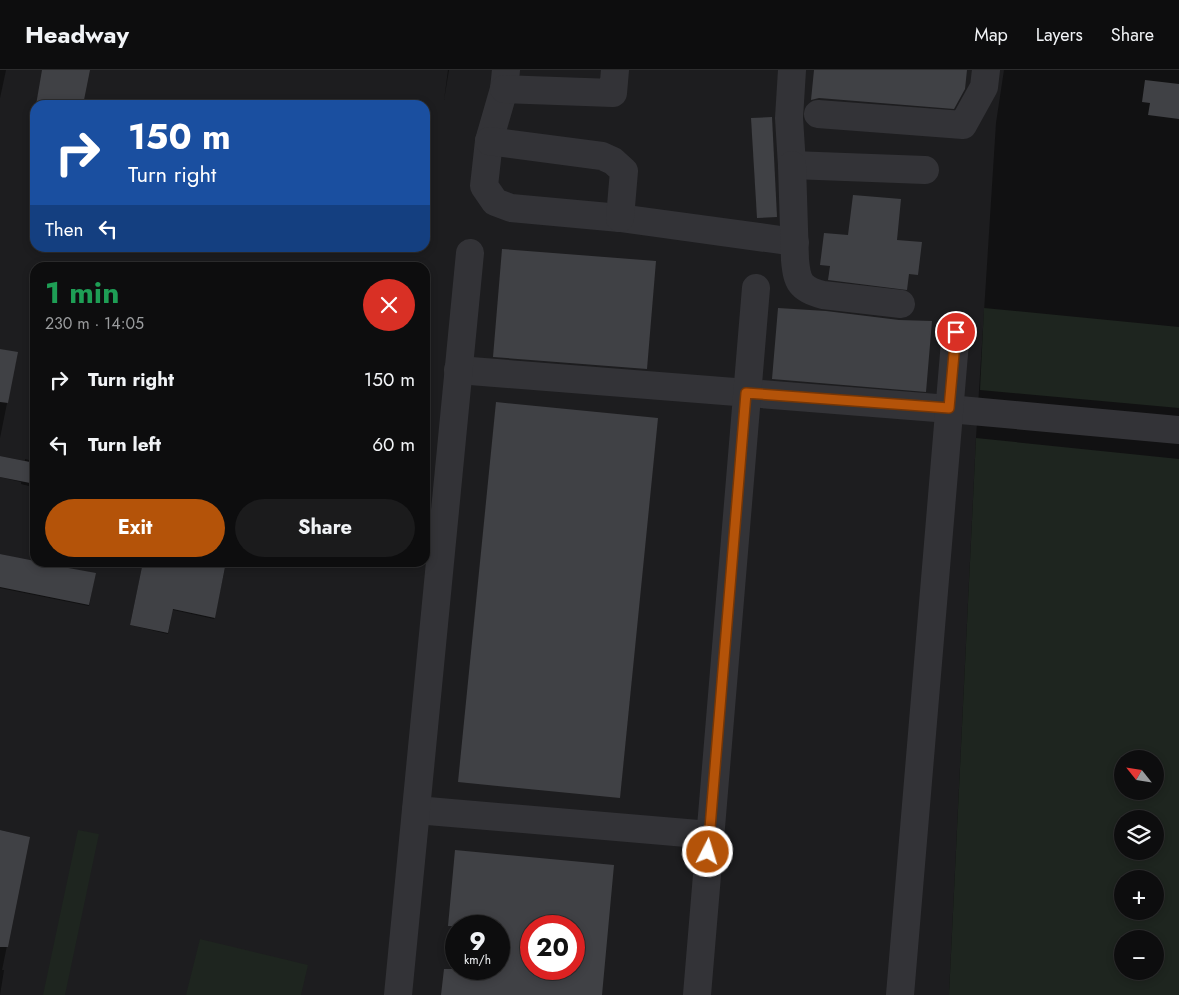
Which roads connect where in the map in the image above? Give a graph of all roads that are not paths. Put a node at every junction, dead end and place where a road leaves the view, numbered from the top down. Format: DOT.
graph roads {
  1 [pos="616,70"];
  2 [pos="792,70"];
  3 [pos="986,70"];
  4 [pos="505,80"];
  5 [pos="818,114"];
  6 [pos="489,141"];
  7 [pos="792,165"];
  8 [pos="925,170"];
  9 [pos="620,218"];
  10 [pos="795,242"];
  11 [pos="470,253"];
  12 [pos="756,288"];
  13 [pos="901,304"];
  14 [pos="956,330"];
  15 [pos="458,370"];
  16 [pos="746,393"];
  17 [pos="949,408"];
  18 [pos="1179,430"];
  19 [pos="416,810"];
  20 [pos="710,834"];
  21 [pos="398,995"];
  22 [pos="696,995"];
  23 [pos="900,995"];
  1 -- 4 [label="street"];
  2 -- 7 [label="street"];
  3 -- 5 [label="street"];
  4 -- 6 [label="street"];
  6 -- 9 [label="street"];
  6 -- 9 [label="street"];
  7 -- 8 [label="street"];
  7 -- 10 [label="street"];
  9 -- 10 [label="street"];
  10 -- 13 [label="street"];
  11 -- 15 [label="street"];
  12 -- 16 [label="street"];
  14 -- 17 [label="street"];
  15 -- 16 [label="street"];
  15 -- 19 [label="street"];
  16 -- 17 [label="street"];
  16 -- 20 [label="street"];
  17 -- 18 [label="street"];
  17 -- 23 [label="street"];
  19 -- 20 [label="street"];
  19 -- 21 [label="street"];
  20 -- 22 [label="street"];
}
